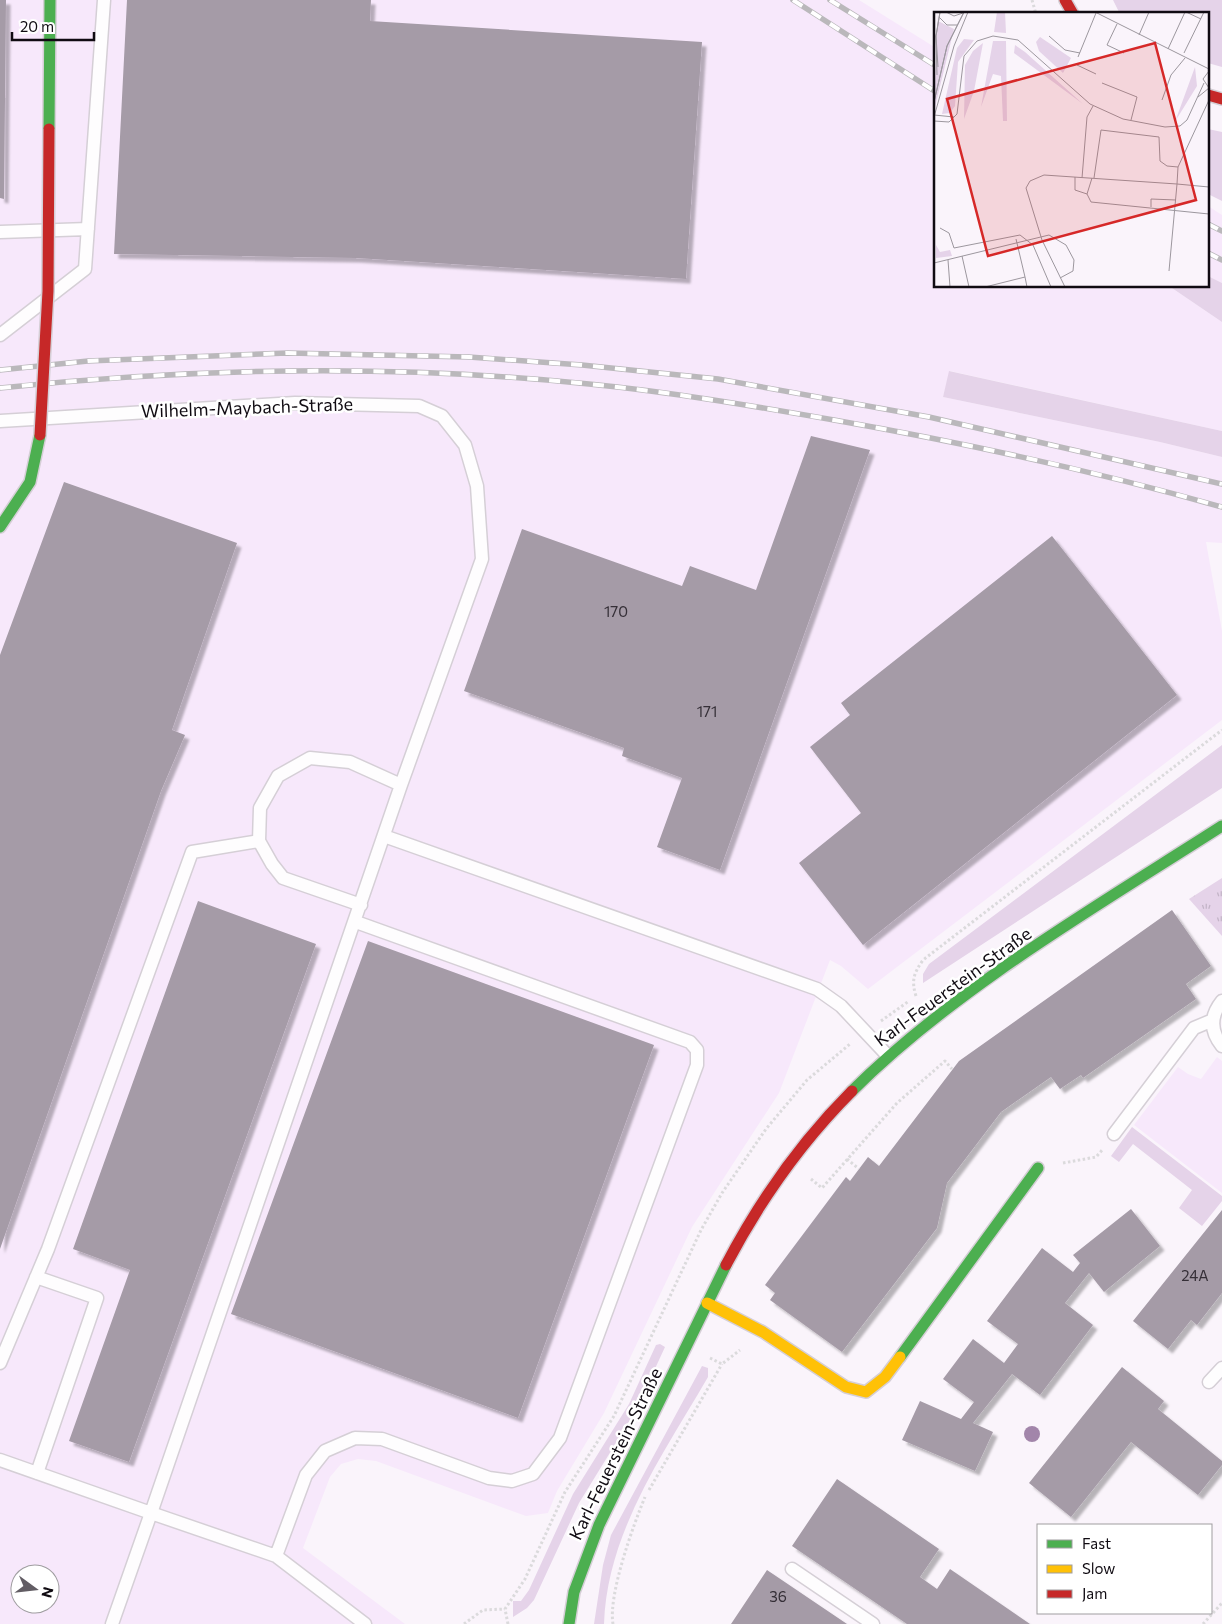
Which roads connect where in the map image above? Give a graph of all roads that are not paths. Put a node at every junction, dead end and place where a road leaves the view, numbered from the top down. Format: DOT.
graph roads {
  1 [pos="50,0"];
  2 [pos="104,0"];
  3 [pos="1065,0"];
  4 [pos="1079,0"];
  5 [pos="1073,12"];
  6 [pos="1075,12"];
  7 [pos="88,229"];
  8 [pos="0,232"];
  9 [pos="0,335"];
  10 [pos="0,421"];
  11 [pos="0,527"];
  12 [pos="401,785"];
  13 [pos="1222,826"];
  14 [pos="384,836"];
  15 [pos="259,841"];
  16 [pos="361,905"];
  17 [pos="356,922"];
  18 [pos="1222,1001"];
  19 [pos="1213,1020"];
  20 [pos="1222,1046"];
  21 [pos="888,1056"];
  22 [pos="1114,1134"];
  23 [pos="1038,1168"];
  24 [pos="36,1277"];
  25 [pos="707,1303"];
  26 [pos="0,1363"];
  27 [pos="1222,1368"];
  28 [pos="1209,1382"];
  29 [pos="0,1460"];
  30 [pos="37,1473"];
  31 [pos="151,1514"];
  32 [pos="276,1556"];
  33 [pos="792,1569"];
  34 [pos="112,1624"];
  35 [pos="364,1624"];
  36 [pos="569,1624"];
  37 [pos="873,1624"];
  1 -- 11 [label="street, bridge"];
  2 -- 7 [label="lane"];
  3 -- 5 [label="street"];
  4 -- 6 [label="street"];
  7 -- 8 [label="lane"];
  7 -- 9 [label="lane"];
  10 -- 12 [label="lane, Wilhelm-Maybach-Straße"];
  12 -- 14 [label="lane"];
  12 -- 15 [label="lane"];
  13 -- 21 [label="street, Karl-Feuerstein-Straße"];
  14 -- 16 [label="lane"];
  14 -- 21 [label="lane"];
  15 -- 16 [label="lane"];
  15 -- 24 [label="lane"];
  16 -- 17 [label="lane"];
  17 -- 31 [label="lane"];
  17 -- 32 [label="lane"];
  18 -- 19 [label="lane"];
  19 -- 20 [label="lane"];
  19 -- 22 [label="lane"];
  21 -- 25 [label="street, Karl-Feuerstein-Straße"];
  23 -- 25 [label="street"];
  24 -- 26 [label="lane"];
  24 -- 30 [label="lane"];
  25 -- 36 [label="street, Karl-Feuerstein-Straße"];
  27 -- 28 [label="lane"];
  29 -- 30 [label="lane"];
  30 -- 31 [label="lane"];
  31 -- 32 [label="lane"];
  31 -- 34 [label="lane"];
  32 -- 35 [label="lane"];
  33 -- 37 [label="lane"];
}
